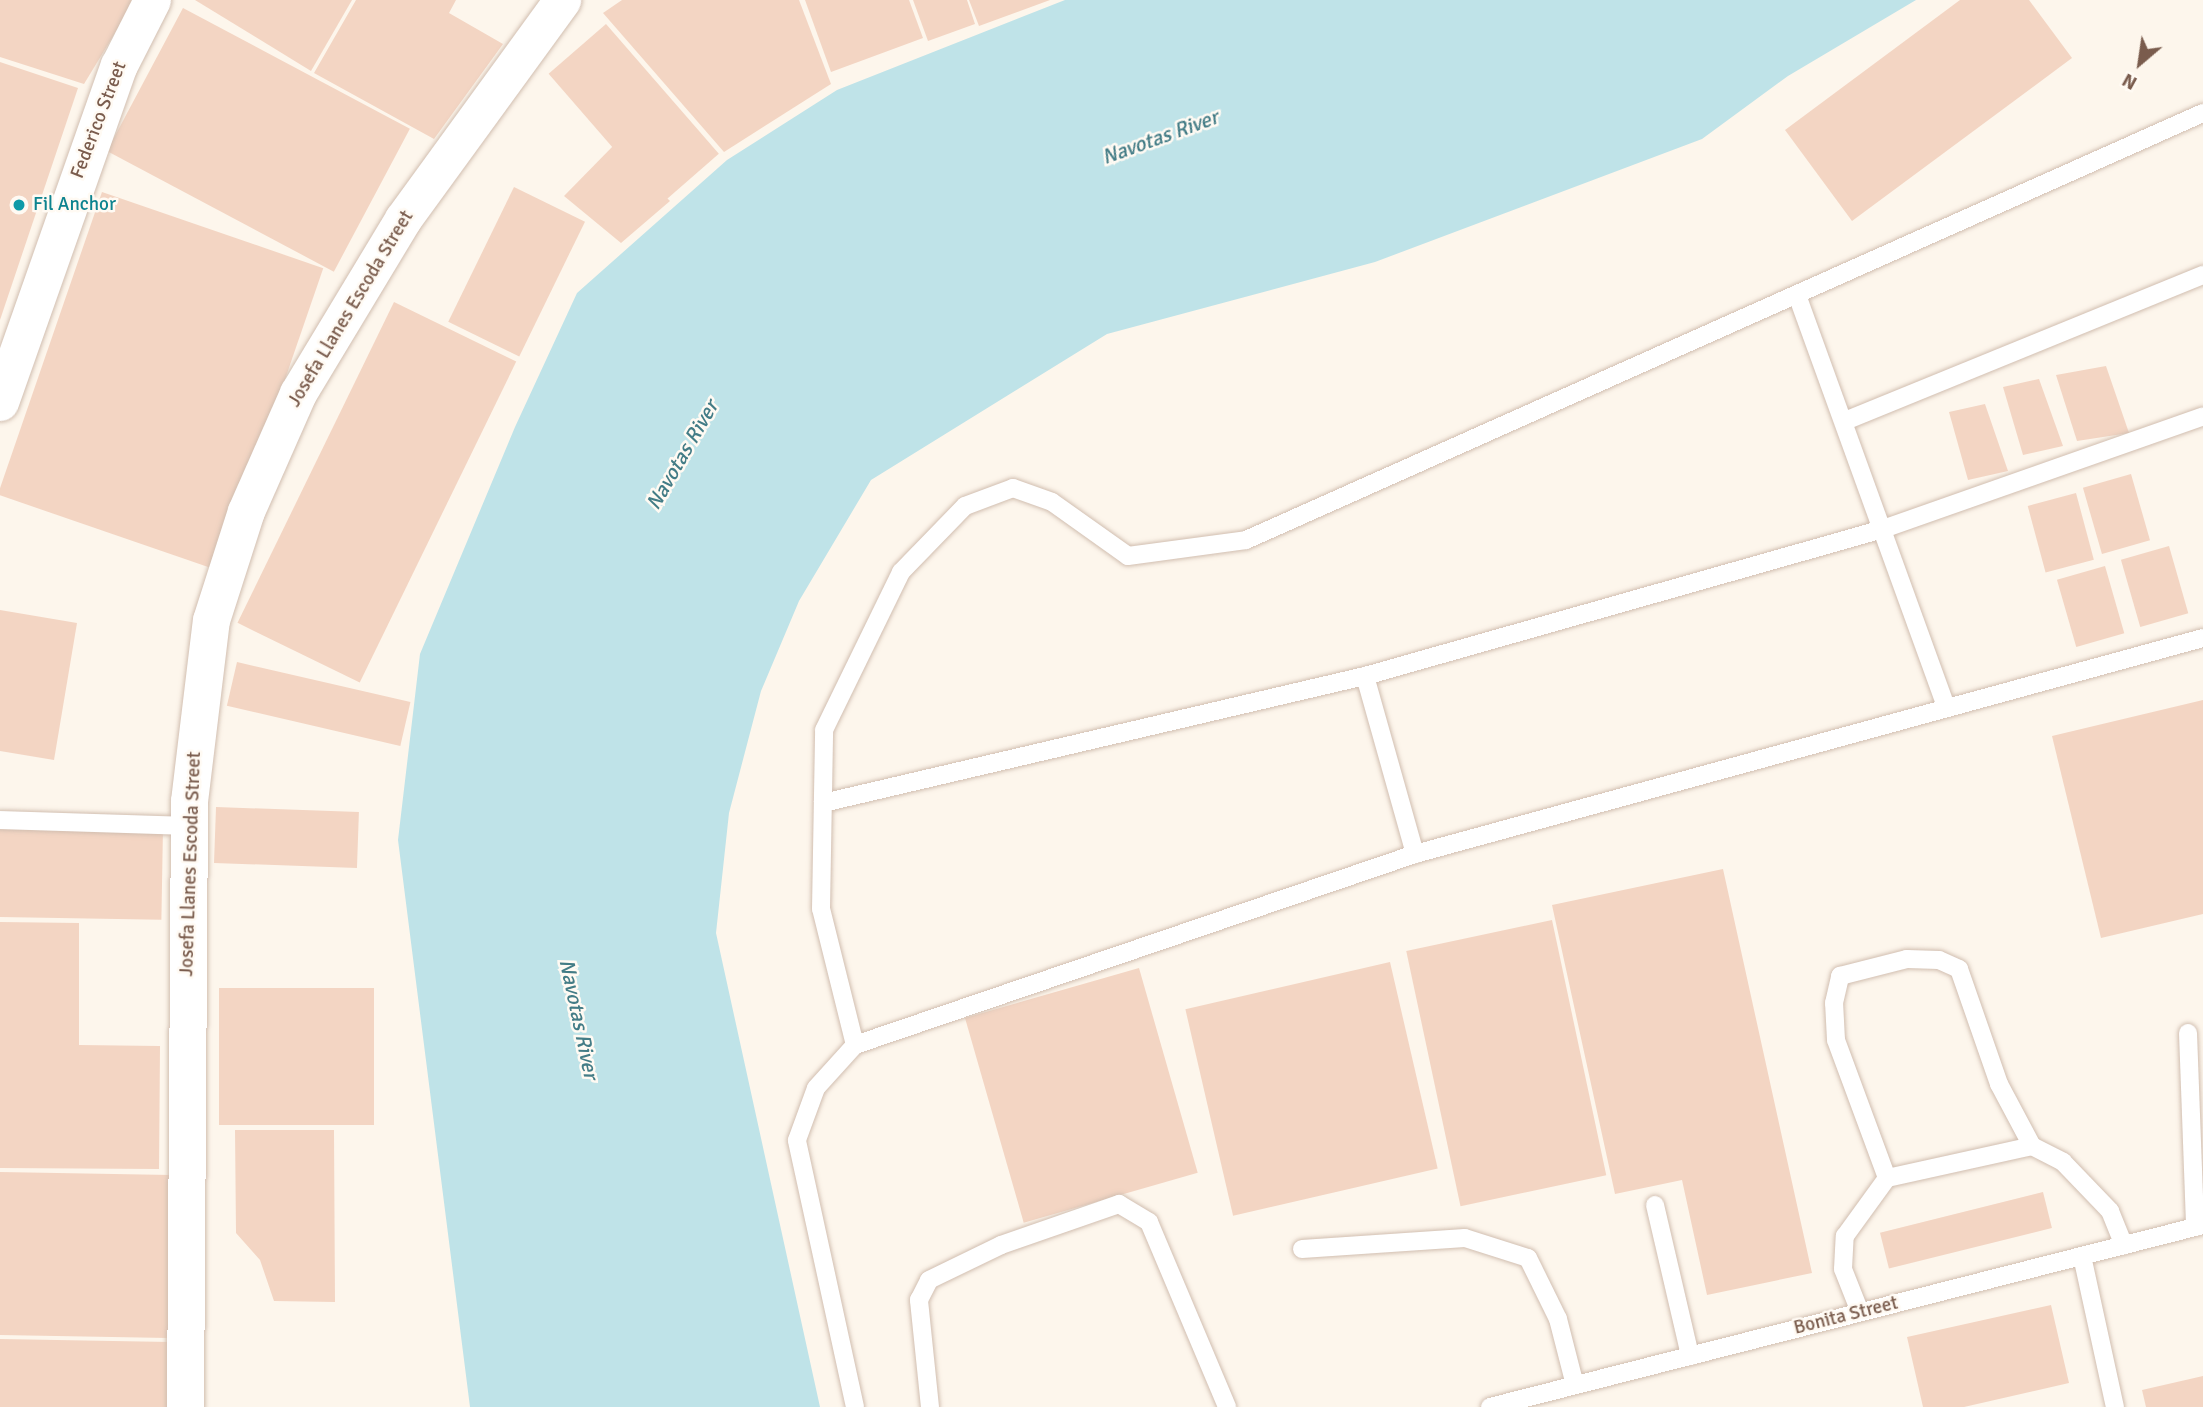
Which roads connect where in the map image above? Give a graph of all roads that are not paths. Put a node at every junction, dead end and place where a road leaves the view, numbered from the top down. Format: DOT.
graph roads {
  1 [pos="152,0"];
  2 [pos="562,0"];
  3 [pos="2203,113"];
  4 [pos="2203,275"];
  5 [pos="1797,295"];
  6 [pos="0,402"];
  7 [pos="2203,416"];
  8 [pos="1845,421"];
  9 [pos="1883,529"];
  10 [pos="2203,638"];
  11 [pos="1365,676"];
  12 [pos="1946,707"];
  13 [pos="823,803"];
  14 [pos="0,820"];
  15 [pos="189,826"];
  16 [pos="1415,854"];
  17 [pos="2188,1033"];
  18 [pos="855,1045"];
  19 [pos="2032,1146"];
  20 [pos="1887,1178"];
  21 [pos="1655,1205"];
  22 [pos="2199,1226"];
  23 [pos="2124,1245"];
  24 [pos="1301,1249"];
  25 [pos="2082,1256"];
  26 [pos="1860,1312"];
  27 [pos="1690,1356"];
  28 [pos="1575,1385"];
  29 [pos="185,1407"];
  30 [pos="855,1407"];
  31 [pos="930,1407"];
  32 [pos="1227,1407"];
  33 [pos="1490,1407"];
  34 [pos="2115,1407"];
  1 -- 6 [label="street, Federico Street"];
  2 -- 15 [label="street, Josefa Llanes Escoda Street"];
  3 -- 5 [label="lane"];
  4 -- 8 [label="lane"];
  5 -- 8 [label="lane"];
  5 -- 13 [label="lane"];
  7 -- 9 [label="lane"];
  8 -- 9 [label="lane"];
  9 -- 11 [label="lane"];
  9 -- 12 [label="lane"];
  10 -- 12 [label="lane"];
  11 -- 13 [label="lane"];
  11 -- 16 [label="lane"];
  12 -- 16 [label="lane"];
  13 -- 18 [label="lane"];
  14 -- 15 [label="lane"];
  15 -- 29 [label="street, Josefa Llanes Escoda Street"];
  16 -- 18 [label="lane"];
  17 -- 22 [label="lane"];
  18 -- 30 [label="lane"];
  19 -- 20 [label="lane"];
  19 -- 20 [label="lane"];
  19 -- 23 [label="lane"];
  20 -- 26 [label="lane"];
  21 -- 27 [label="lane"];
  22 -- 23 [label="lane, Bonita Street"];
  23 -- 25 [label="lane, Bonita Street"];
  24 -- 28 [label="lane"];
  25 -- 26 [label="lane, Bonita Street"];
  25 -- 34 [label="lane"];
  26 -- 27 [label="lane, Bonita Street"];
  27 -- 28 [label="lane, Bonita Street"];
  28 -- 33 [label="lane, Bonita Street"];
  31 -- 32 [label="lane"];
}
